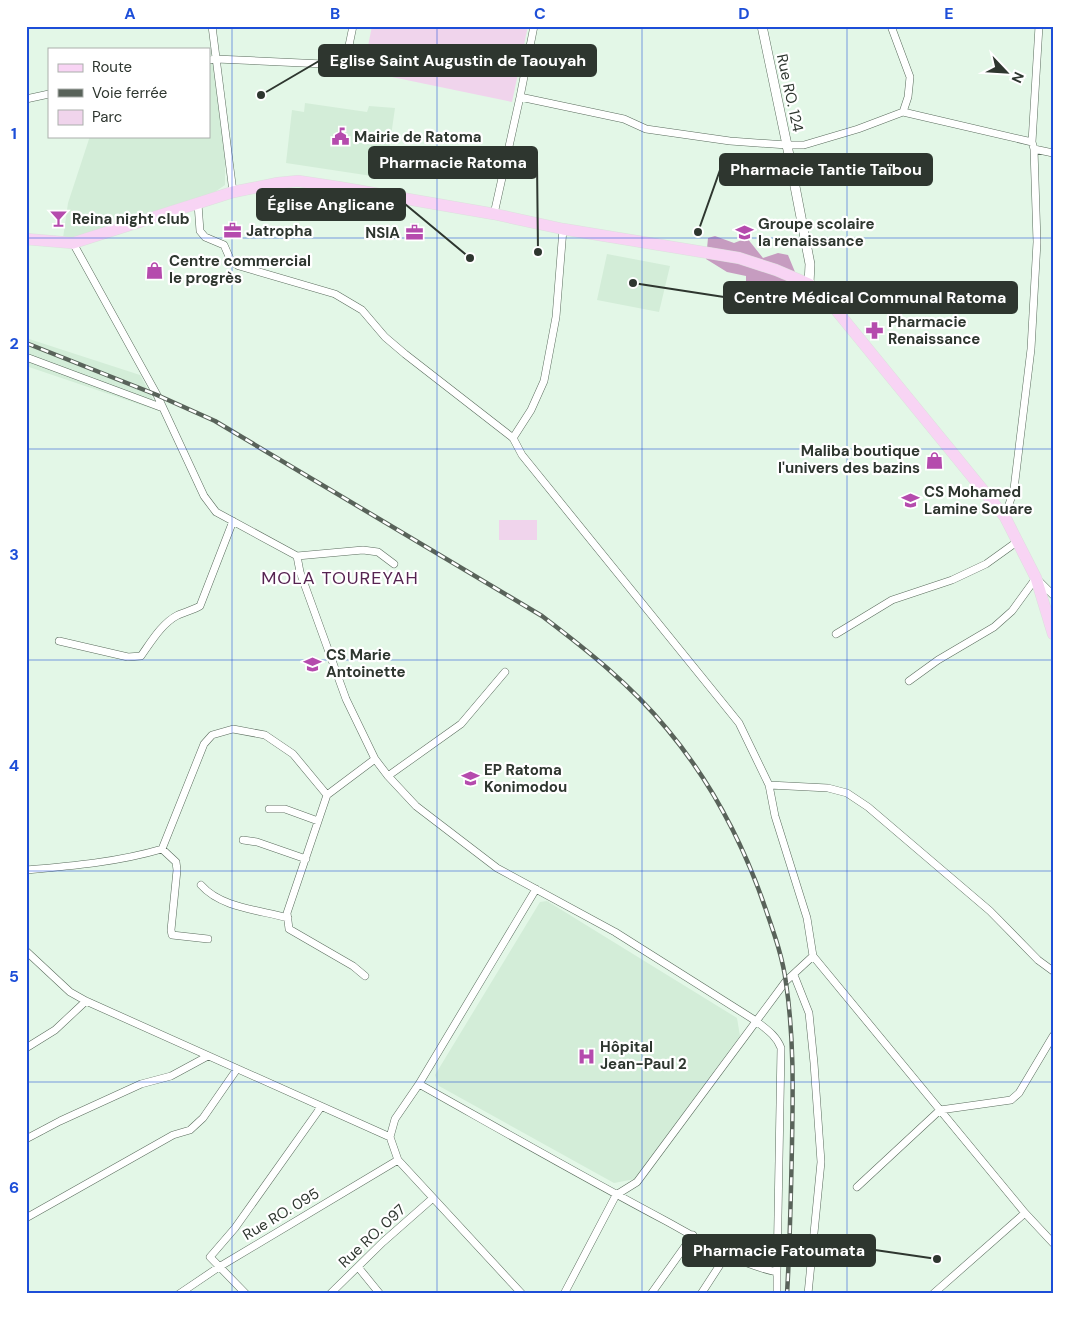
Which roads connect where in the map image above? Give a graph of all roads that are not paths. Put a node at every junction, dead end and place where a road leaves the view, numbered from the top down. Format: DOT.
graph roads {
  1 [pos="212,26"];
  2 [pos="353,26"];
  3 [pos="534,26"];
  4 [pos="762,26"];
  5 [pos="891,26"];
  6 [pos="1039,26"];
  7 [pos="212,59"];
  8 [pos="48,94"];
  9 [pos="520,97"];
  10 [pos="26,99"];
  11 [pos="903,112"];
  12 [pos="787,145"];
  13 [pos="1033,146"];
  14 [pos="1053,153"];
  15 [pos="233,192"];
  16 [pos="198,204"];
  17 [pos="494,214"];
  18 [pos="563,229"];
  19 [pos="26,238"];
  20 [pos="73,243"];
  21 [pos="809,284"];
  22 [pos="26,357"];
  23 [pos="163,408"];
  24 [pos="513,438"];
  25 [pos="1005,517"];
  26 [pos="233,521"];
  27 [pos="1018,541"];
  28 [pos="297,556"];
  29 [pos="394,564"];
  30 [pos="1036,578"];
  31 [pos="1053,595"];
  32 [pos="836,634"];
  33 [pos="1053,634"];
  34 [pos="59,641"];
  35 [pos="505,672"];
  36 [pos="909,681"];
  37 [pos="375,758"];
  38 [pos="388,776"];
  39 [pos="769,786"];
  40 [pos="327,795"];
  41 [pos="269,809"];
  42 [pos="318,822"];
  43 [pos="243,840"];
  44 [pos="162,849"];
  45 [pos="306,859"];
  46 [pos="26,870"];
  47 [pos="201,885"];
  48 [pos="536,889"];
  49 [pos="288,918"];
  50 [pos="208,939"];
  51 [pos="26,951"];
  52 [pos="813,956"];
  53 [pos="1053,970"];
  54 [pos="794,975"];
  55 [pos="365,976"];
  56 [pos="86,1001"];
  57 [pos="756,1021"];
  58 [pos="1053,1036"];
  59 [pos="26,1048"];
  60 [pos="208,1056"];
  61 [pos="237,1069"];
  62 [pos="419,1084"];
  63 [pos="321,1107"];
  64 [pos="940,1110"];
  65 [pos="390,1137"];
  66 [pos="26,1139"];
  67 [pos="398,1160"];
  68 [pos="857,1187"];
  69 [pos="616,1195"];
  70 [pos="433,1198"];
  71 [pos="1024,1213"];
  72 [pos="26,1218"];
  73 [pos="693,1235"];
  74 [pos="1053,1243"];
  75 [pos="727,1254"];
  76 [pos="219,1267"];
  77 [pos="358,1267"];
  78 [pos="776,1272"];
  79 [pos="179,1294"];
  80 [pos="246,1294"];
  81 [pos="330,1294"];
  82 [pos="380,1294"];
  83 [pos="522,1294"];
  84 [pos="564,1294"];
  85 [pos="651,1294"];
  86 [pos="700,1294"];
  87 [pos="777,1294"];
  88 [pos="808,1294"];
  89 [pos="933,1294"];
  1 -- 7 [label="street"];
  2 -- 7 [label="street"];
  3 -- 9 [label="street"];
  4 -- 12 [label="street, Rue RO. 124"];
  5 -- 11 [label="street"];
  6 -- 13 [label="street"];
  7 -- 15 [label="street"];
  8 -- 10 [label="street"];
  9 -- 12 [label="street"];
  9 -- 17 [label="street"];
  11 -- 12 [label="street"];
  11 -- 13 [label="street"];
  12 -- 21 [label="street, Rue RO. 124"];
  13 -- 14 [label="street"];
  13 -- 25 [label="street"];
  15 -- 16 [label="main road"];
  15 -- 17 [label="main road"];
  16 -- 20 [label="main road"];
  16 -- 24 [label="street"];
  17 -- 18 [label="main road"];
  18 -- 21 [label="main road"];
  18 -- 24 [label="street"];
  19 -- 20 [label="main road"];
  20 -- 23 [label="street"];
  21 -- 25 [label="main road"];
  22 -- 23 [label="street"];
  23 -- 26 [label="street"];
  24 -- 39 [label="street"];
  25 -- 27 [label="main road"];
  26 -- 28 [label="street"];
  26 -- 34 [label="street"];
  27 -- 30 [label="main road"];
  27 -- 32 [label="street"];
  28 -- 29 [label="street"];
  28 -- 37 [label="street"];
  30 -- 31 [label="street"];
  30 -- 33 [label="main road"];
  30 -- 36 [label="street"];
  35 -- 38 [label="street"];
  37 -- 38 [label="street"];
  37 -- 40 [label="street"];
  38 -- 48 [label="street"];
  39 -- 52 [label="street"];
  39 -- 53 [label="street"];
  40 -- 42 [label="street"];
  40 -- 44 [label="street"];
  41 -- 42 [label="street"];
  42 -- 45 [label="street"];
  43 -- 45 [label="street"];
  44 -- 46 [label="street"];
  44 -- 50 [label="street"];
  45 -- 49 [label="street"];
  47 -- 49 [label="street"];
  48 -- 57 [label="street"];
  48 -- 62 [label="street"];
  49 -- 55 [label="street"];
  51 -- 56 [label="street"];
  52 -- 54 [label="street"];
  52 -- 64 [label="street"];
  54 -- 57 [label="street"];
  54 -- 88 [label="street"];
  56 -- 59 [label="street"];
  56 -- 60 [label="street"];
  57 -- 69 [label="street"];
  57 -- 78 [label="street"];
  58 -- 64 [label="street"];
  60 -- 61 [label="street"];
  60 -- 66 [label="street"];
  61 -- 63 [label="street"];
  61 -- 72 [label="street"];
  62 -- 65 [label="street"];
  62 -- 69 [label="street"];
  63 -- 65 [label="street"];
  63 -- 76 [label="street"];
  64 -- 68 [label="street"];
  64 -- 71 [label="street"];
  65 -- 67 [label="street"];
  67 -- 70 [label="street"];
  67 -- 76 [label="street, Rue RO. 095"];
  69 -- 73 [label="street"];
  69 -- 84 [label="street"];
  70 -- 77 [label="street, Rue RO. 097"];
  70 -- 83 [label="street"];
  71 -- 74 [label="street"];
  71 -- 89 [label="street"];
  73 -- 75 [label="street"];
  73 -- 85 [label="street"];
  75 -- 78 [label="street"];
  75 -- 86 [label="street"];
  76 -- 79 [label="street, Rue RO. 095"];
  76 -- 80 [label="street"];
  77 -- 81 [label="street, Rue RO. 097"];
  77 -- 82 [label="street"];
  78 -- 87 [label="street"];
}
